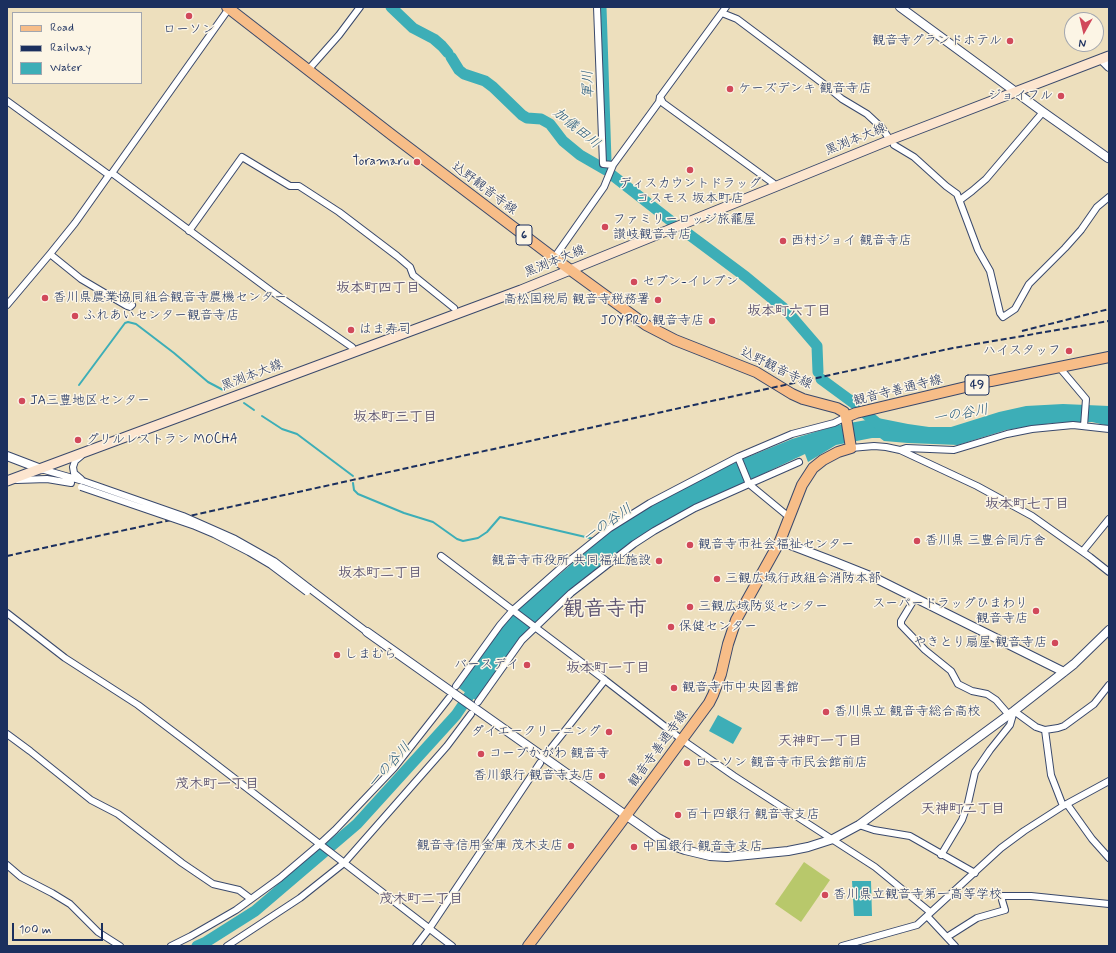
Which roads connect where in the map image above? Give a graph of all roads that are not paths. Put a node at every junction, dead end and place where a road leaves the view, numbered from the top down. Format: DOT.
graph roads {
  1 [pos="229,7"];
  2 [pos="360,7"];
  3 [pos="597,7"];
  4 [pos="726,7"];
  5 [pos="900,7"];
  6 [pos="722,13"];
  7 [pos="1105,58"];
  8 [pos="1109,67"];
  9 [pos="308,70"];
  10 [pos="1017,92"];
  11 [pos="660,97"];
  12 [pos="7,101"];
  13 [pos="1043,112"];
  14 [pos="888,137"];
  15 [pos="894,145"];
  16 [pos="1109,157"];
  17 [pos="613,165"];
  18 [pos="110,174"];
  19 [pos="772,183"];
  20 [pos="1109,197"];
  21 [pos="960,200"];
  22 [pos="189,230"];
  23 [pos="50,254"];
  24 [pos="554,258"];
  25 [pos="572,269"];
  26 [pos="7,305"];
  27 [pos="132,305"];
  28 [pos="454,308"];
  29 [pos="352,347"];
  30 [pos="1109,356"];
  31 [pos="1059,367"];
  32 [pos="847,419"];
  33 [pos="1084,426"];
  34 [pos="1109,430"];
  35 [pos="851,446"];
  36 [pos="900,450"];
  37 [pos="82,454"];
  38 [pos="7,456"];
  39 [pos="738,457"];
  40 [pos="62,462"];
  41 [pos="798,462"];
  42 [pos="41,469"];
  43 [pos="58,474"];
  44 [pos="9,481"];
  45 [pos="71,483"];
  46 [pos="82,484"];
  47 [pos="749,484"];
  48 [pos="789,517"];
  49 [pos="1109,519"];
  50 [pos="780,541"];
  51 [pos="1083,551"];
  52 [pos="441,556"];
  53 [pos="1109,572"];
  54 [pos="308,590"];
  55 [pos="915,598"];
  56 [pos="513,610"];
  57 [pos="7,613"];
  58 [pos="535,627"];
  59 [pos="1109,630"];
  60 [pos="367,632"];
  61 [pos="1064,672"];
  62 [pos="605,680"];
  63 [pos="1109,685"];
  64 [pos="453,692"];
  65 [pos="475,708"];
  66 [pos="1012,713"];
  67 [pos="1045,730"];
  68 [pos="7,734"];
  69 [pos="681,739"];
  70 [pos="548,752"];
  71 [pos="540,763"];
  72 [pos="1109,781"];
  73 [pos="1065,805"];
  74 [pos="626,816"];
  75 [pos="859,825"];
  76 [pos="833,839"];
  77 [pos="320,844"];
  78 [pos="941,855"];
  79 [pos="1109,858"];
  80 [pos="344,863"];
  81 [pos="7,865"];
  82 [pos="975,873"];
  83 [pos="251,899"];
  84 [pos="1109,904"];
  85 [pos="929,914"];
  86 [pos="429,929"];
  87 [pos="947,937"];
  88 [pos="120,946"];
  89 [pos="171,946"];
  90 [pos="227,946"];
  91 [pos="416,946"];
  92 [pos="452,946"];
  93 [pos="528,946"];
  94 [pos="842,946"];
  95 [pos="955,946"];
  1 -- 9 [label="main road, 込野観音寺線 / 6"];
  1 -- 18 [label="street"];
  2 -- 9 [label="street"];
  3 -- 17 [label="street"];
  4 -- 6 [label="street"];
  5 -- 10 [label="street"];
  6 -- 11 [label="street"];
  6 -- 14 [label="street"];
  7 -- 8 [label="street"];
  7 -- 10 [label="main road, 黒渕本大線"];
  9 -- 24 [label="main road, 込野観音寺線 / 6"];
  10 -- 13 [label="street"];
  10 -- 25 [label="main road, 黒渕本大線"];
  11 -- 17 [label="street"];
  11 -- 19 [label="street"];
  12 -- 18 [label="street"];
  13 -- 16 [label="street"];
  13 -- 21 [label="street"];
  15 -- 21 [label="street"];
  17 -- 24 [label="street"];
  18 -- 22 [label="street"];
  18 -- 23 [label="street"];
  20 -- 21 [label="street"];
  22 -- 28 [label="street"];
  22 -- 29 [label="street"];
  23 -- 26 [label="street"];
  23 -- 27 [label="street"];
  24 -- 25 [label="main road, 込野観音寺線 / 6"];
  25 -- 32 [label="main road, 込野観音寺線 / 6"];
  25 -- 37 [label="main road, 黒渕本大線"];
  30 -- 31 [label="main road, 観音寺善通寺線 / 49"];
  31 -- 32 [label="main road, 観音寺善通寺線 / 49"];
  31 -- 33 [label="street"];
  32 -- 35 [label="main road, 観音寺善通寺線"];
  32 -- 39 [label="street"];
  33 -- 34 [label="street"];
  33 -- 36 [label="street"];
  35 -- 36 [label="street"];
  35 -- 48 [label="main road, 観音寺善通寺線"];
  36 -- 51 [label="street"];
  37 -- 40 [label="main road, 黒渕本大線"];
  37 -- 46 [label="street"];
  38 -- 42 [label="street"];
  39 -- 47 [label="street"];
  39 -- 56 [label="street"];
  40 -- 42 [label="main road, 黒渕本大線"];
  40 -- 43 [label="street"];
  41 -- 47 [label="street"];
  42 -- 43 [label="street"];
  42 -- 44 [label="main road, 黒渕本大線"];
  42 -- 45 [label="street"];
  43 -- 46 [label="street"];
  44 -- 45 [label="street"];
  45 -- 46 [label="street"];
  46 -- 54 [label="street, bridge"];
  46 -- 54 [label="street, bridge"];
  47 -- 48 [label="street"];
  47 -- 58 [label="street"];
  48 -- 50 [label="main road, 観音寺善通寺線"];
  49 -- 51 [label="street"];
  50 -- 55 [label="street"];
  50 -- 69 [label="main road, 観音寺善通寺線"];
  51 -- 53 [label="street"];
  52 -- 56 [label="street"];
  54 -- 60 [label="street"];
  55 -- 61 [label="street"];
  55 -- 66 [label="street"];
  56 -- 58 [label="street"];
  56 -- 64 [label="street"];
  57 -- 77 [label="street"];
  58 -- 62 [label="street"];
  58 -- 65 [label="street"];
  59 -- 61 [label="street"];
  60 -- 64 [label="street"];
  61 -- 66 [label="street"];
  62 -- 69 [label="street"];
  62 -- 70 [label="street"];
  63 -- 67 [label="street"];
  64 -- 65 [label="street"];
  64 -- 77 [label="street"];
  65 -- 74 [label="street"];
  65 -- 80 [label="street"];
  66 -- 67 [label="street"];
  66 -- 75 [label="street"];
  66 -- 78 [label="street"];
  67 -- 73 [label="street"];
  68 -- 83 [label="street"];
  69 -- 74 [label="main road, 観音寺善通寺線"];
  69 -- 76 [label="street"];
  71 -- 86 [label="street"];
  72 -- 73 [label="street"];
  73 -- 79 [label="street"];
  73 -- 82 [label="street"];
  74 -- 76 [label="street"];
  74 -- 93 [label="main road, 観音寺善通寺線"];
  75 -- 76 [label="street"];
  75 -- 78 [label="street"];
  76 -- 85 [label="street"];
  77 -- 80 [label="street"];
  77 -- 83 [label="street"];
  78 -- 82 [label="street"];
  80 -- 86 [label="street"];
  80 -- 90 [label="street"];
  81 -- 88 [label="street"];
  82 -- 85 [label="street"];
  83 -- 89 [label="street"];
  84 -- 87 [label="street"];
  85 -- 87 [label="street"];
  85 -- 94 [label="street"];
  86 -- 91 [label="street"];
  86 -- 92 [label="street"];
  87 -- 95 [label="street"];
}
